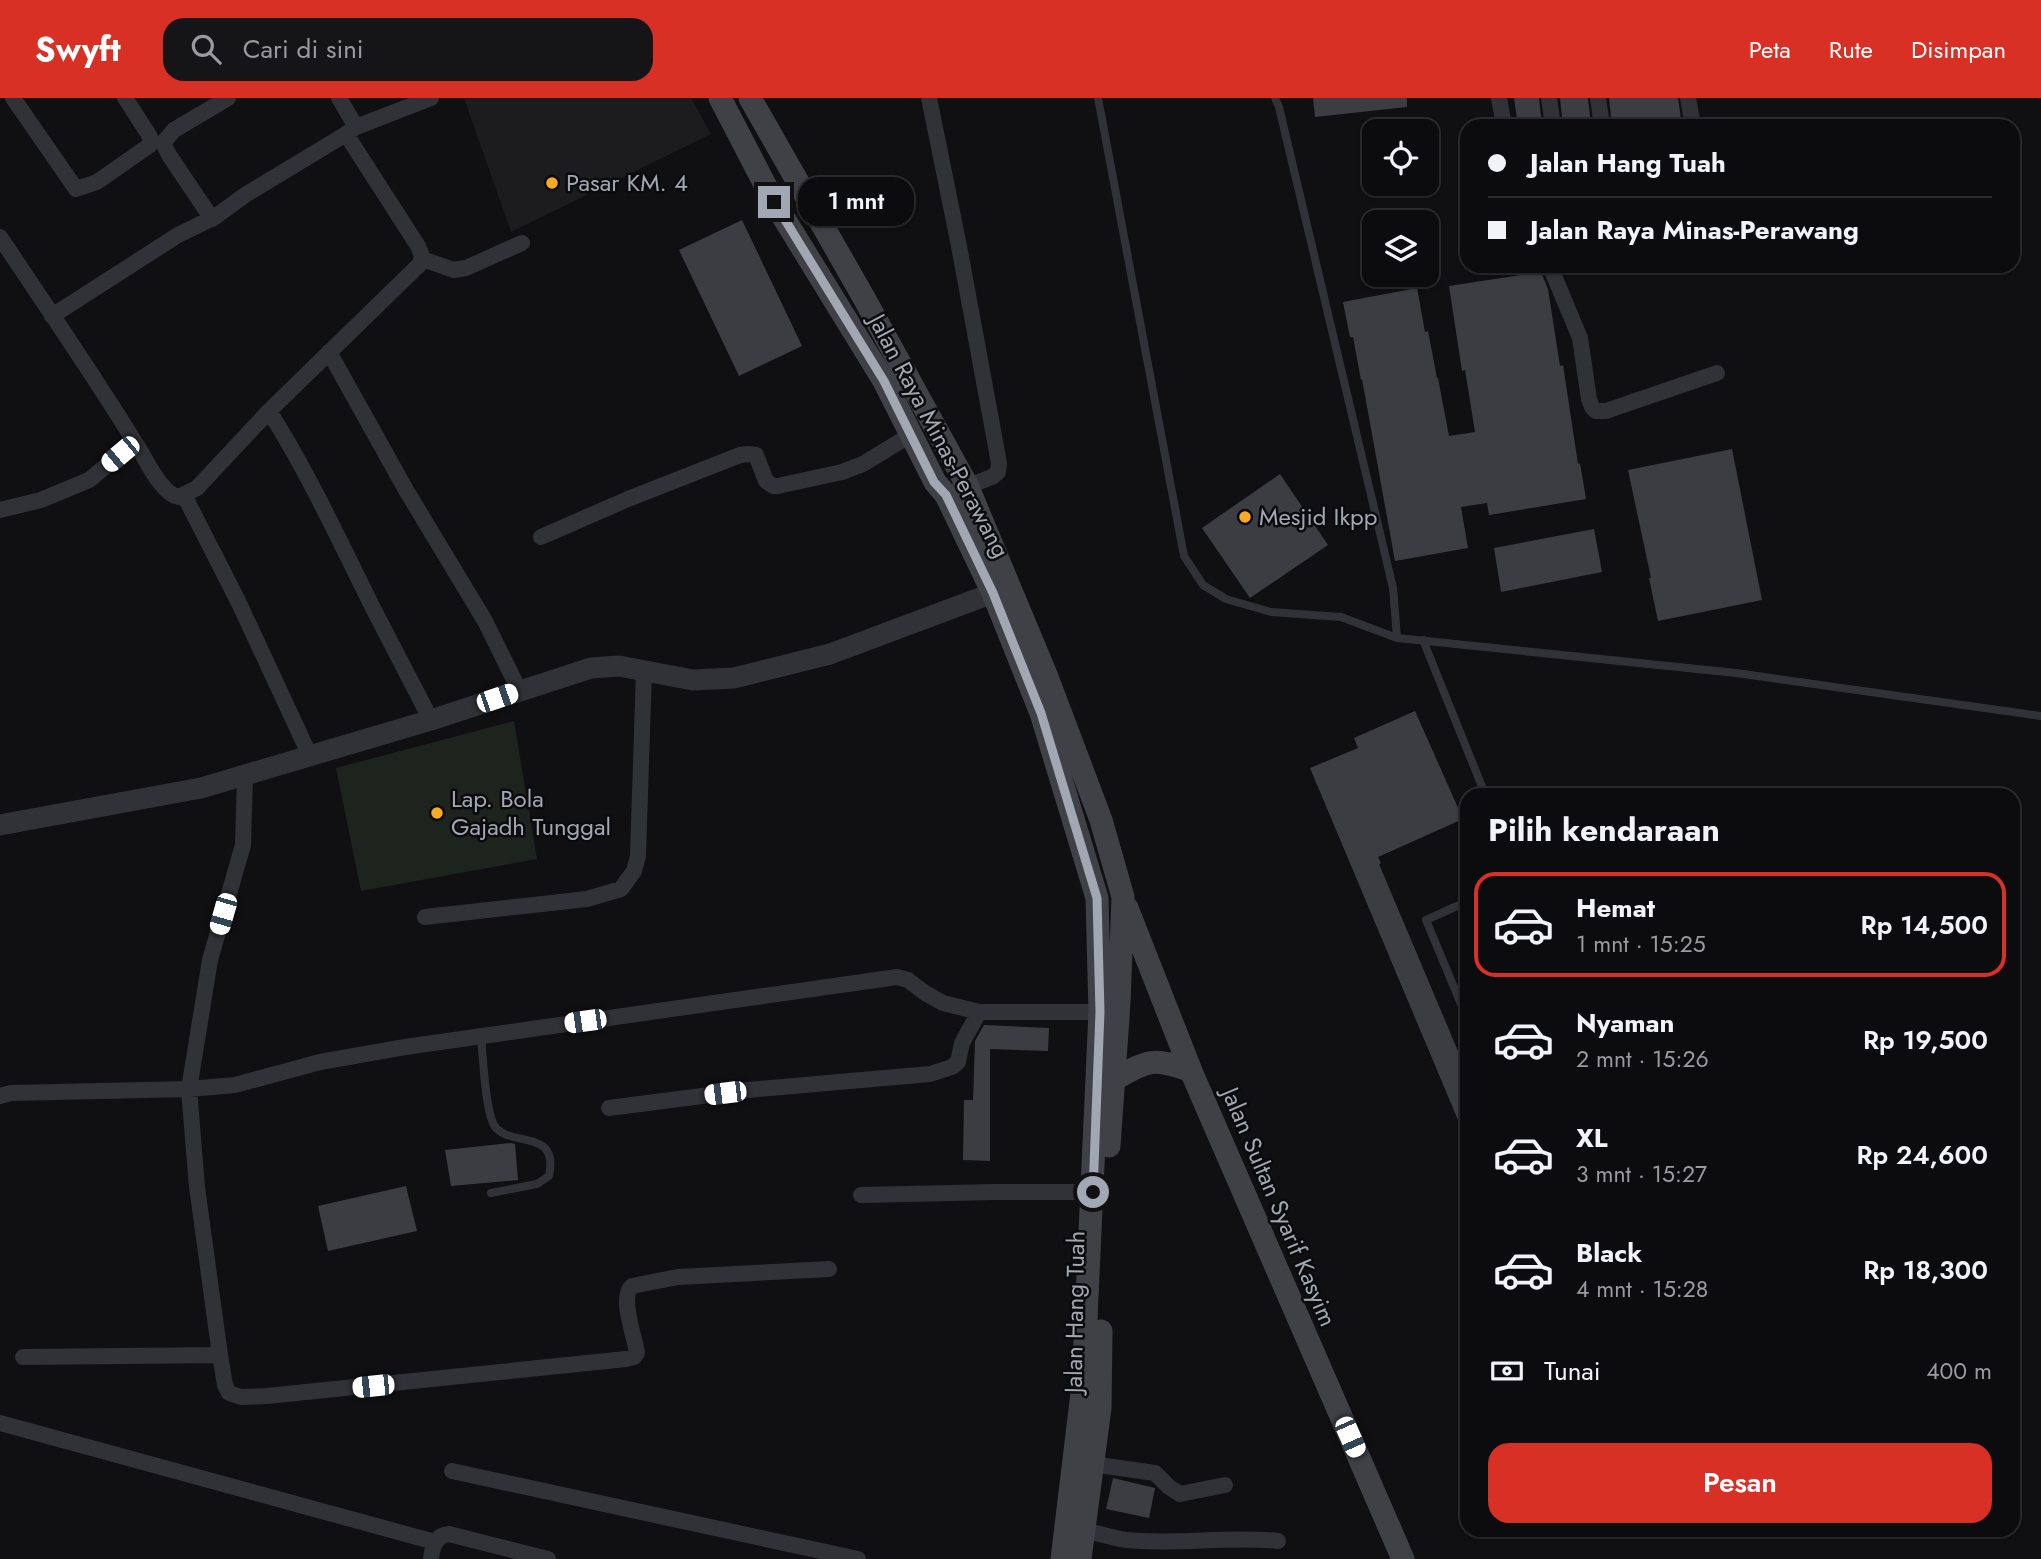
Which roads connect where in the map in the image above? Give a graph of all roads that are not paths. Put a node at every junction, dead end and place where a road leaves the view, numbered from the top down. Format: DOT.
graph roads {
  1 [pos="13,98"];
  2 [pos="125,98"];
  3 [pos="228,98"];
  4 [pos="339,98"];
  5 [pos="431,98"];
  6 [pos="720,98"];
  7 [pos="750,98"];
  8 [pos="929,98"];
  9 [pos="1098,98"];
  10 [pos="1276,98"];
  11 [pos="1499,98"];
  12 [pos="1549,98"];
  13 [pos="1598,98"];
  14 [pos="1688,98"];
  15 [pos="1503,119"];
  16 [pos="1552,119"];
  17 [pos="1601,119"];
  18 [pos="1692,119"];
  19 [pos="351,130"];
  20 [pos="212,219"];
  21 [pos="0,237"];
  22 [pos="522,243"];
  23 [pos="422,259"];
  24 [pos="1553,273"];
  25 [pos="52,316"];
  26 [pos="329,352"];
  27 [pos="1717,373"];
  28 [pos="268,411"];
  29 [pos="912,435"];
  30 [pos="135,442"];
  31 [pos="967,485"];
  32 [pos="184,495"];
  33 [pos="946,495"];
  34 [pos="0,509"];
  35 [pos="541,537"];
  36 [pos="993,593"];
  37 [pos="1396,638"];
  38 [pos="1423,640"];
  39 [pos="644,670"];
  40 [pos="519,690"];
  41 [pos="2041,716"];
  42 [pos="431,720"];
  43 [pos="310,756"];
  44 [pos="245,775"];
  45 [pos="1483,788"];
  46 [pos="0,825"];
  47 [pos="1123,897"];
  48 [pos="1097,898"];
  49 [pos="1460,905"];
  50 [pos="425,917"];
  51 [pos="1460,1002"];
  52 [pos="979,1012"];
  53 [pos="1100,1012"];
  54 [pos="481,1036"];
  55 [pos="1191,1071"];
  56 [pos="1115,1079"];
  57 [pos="189,1089"];
  58 [pos="0,1096"];
  59 [pos="608,1108"];
  60 [pos="1093,1192"];
  61 [pos="491,1194"];
  62 [pos="861,1195"];
  63 [pos="829,1269"];
  64 [pos="220,1355"];
  65 [pos="23,1357"];
  66 [pos="0,1423"];
  67 [pos="1092,1464"];
  68 [pos="452,1471"];
  69 [pos="1225,1485"];
  70 [pos="1083,1530"];
  71 [pos="1278,1541"];
  72 [pos="435,1542"];
  73 [pos="431,1559"];
  74 [pos="548,1559"];
  75 [pos="858,1559"];
  76 [pos="1062,1559"];
  77 [pos="1080,1559"];
  78 [pos="1403,1559"];
  1 -- 2 [label="street"];
  3 -- 20 [label="street"];
  4 -- 19 [label="street"];
  5 -- 19 [label="street"];
  6 -- 29 [label="main road, Jalan Raya Minas-Perawang"];
  7 -- 31 [label="main road, Jalan Raya Minas-Perawang"];
  8 -- 31 [label="street"];
  9 -- 37 [label="lane"];
  10 -- 37 [label="lane"];
  11 -- 15 [label="street"];
  12 -- 16 [label="street"];
  13 -- 17 [label="street"];
  14 -- 18 [label="street"];
  19 -- 20 [label="street"];
  19 -- 23 [label="street"];
  20 -- 25 [label="street"];
  21 -- 25 [label="street"];
  22 -- 23 [label="street"];
  23 -- 26 [label="street"];
  24 -- 27 [label="street"];
  25 -- 30 [label="street"];
  26 -- 28 [label="street"];
  26 -- 40 [label="street"];
  28 -- 32 [label="street"];
  28 -- 42 [label="street"];
  29 -- 33 [label="main road, Jalan Raya Minas-Perawang"];
  29 -- 35 [label="street"];
  30 -- 32 [label="street"];
  30 -- 34 [label="street"];
  31 -- 33 [label="street"];
  31 -- 47 [label="main road, Jalan Raya Minas-Perawang"];
  32 -- 43 [label="street"];
  33 -- 36 [label="main road, Jalan Raya Minas-Perawang"];
  36 -- 39 [label="street"];
  36 -- 48 [label="main road, Jalan Raya Minas-Perawang"];
  37 -- 38 [label="lane"];
  38 -- 41 [label="lane"];
  38 -- 45 [label="lane"];
  39 -- 40 [label="street"];
  39 -- 50 [label="street"];
  40 -- 42 [label="street"];
  42 -- 43 [label="street"];
  43 -- 44 [label="street"];
  44 -- 46 [label="street"];
  44 -- 57 [label="street"];
  47 -- 48 [label="main road"];
  47 -- 55 [label="main road, Jalan Sultan Syarif Kasyim"];
  47 -- 56 [label="main road, Jalan Hang Tuah"];
  48 -- 53 [label="main road, Jalan Hang Tuah"];
  49 -- 51 [label="lane"];
  52 -- 53 [label="street"];
  52 -- 54 [label="street"];
  52 -- 59 [label="street"];
  53 -- 60 [label="main road, Jalan Hang Tuah"];
  54 -- 57 [label="street"];
  54 -- 61 [label="lane"];
  55 -- 56 [label="main road"];
  55 -- 78 [label="main road, Jalan Sultan Syarif Kasyim"];
  56 -- 67 [label="main road, Jalan Hang Tuah"];
  57 -- 58 [label="street"];
  57 -- 64 [label="street"];
  60 -- 62 [label="street"];
  60 -- 76 [label="main road, Jalan Hang Tuah"];
  63 -- 64 [label="street"];
  64 -- 65 [label="street"];
  66 -- 72 [label="street"];
  67 -- 69 [label="street"];
  67 -- 70 [label="main road, Jalan Hang Tuah"];
  68 -- 75 [label="street"];
  70 -- 71 [label="street"];
  70 -- 77 [label="main road, Jalan Hang Tuah"];
  72 -- 73 [label="street"];
  72 -- 74 [label="street"];
}
